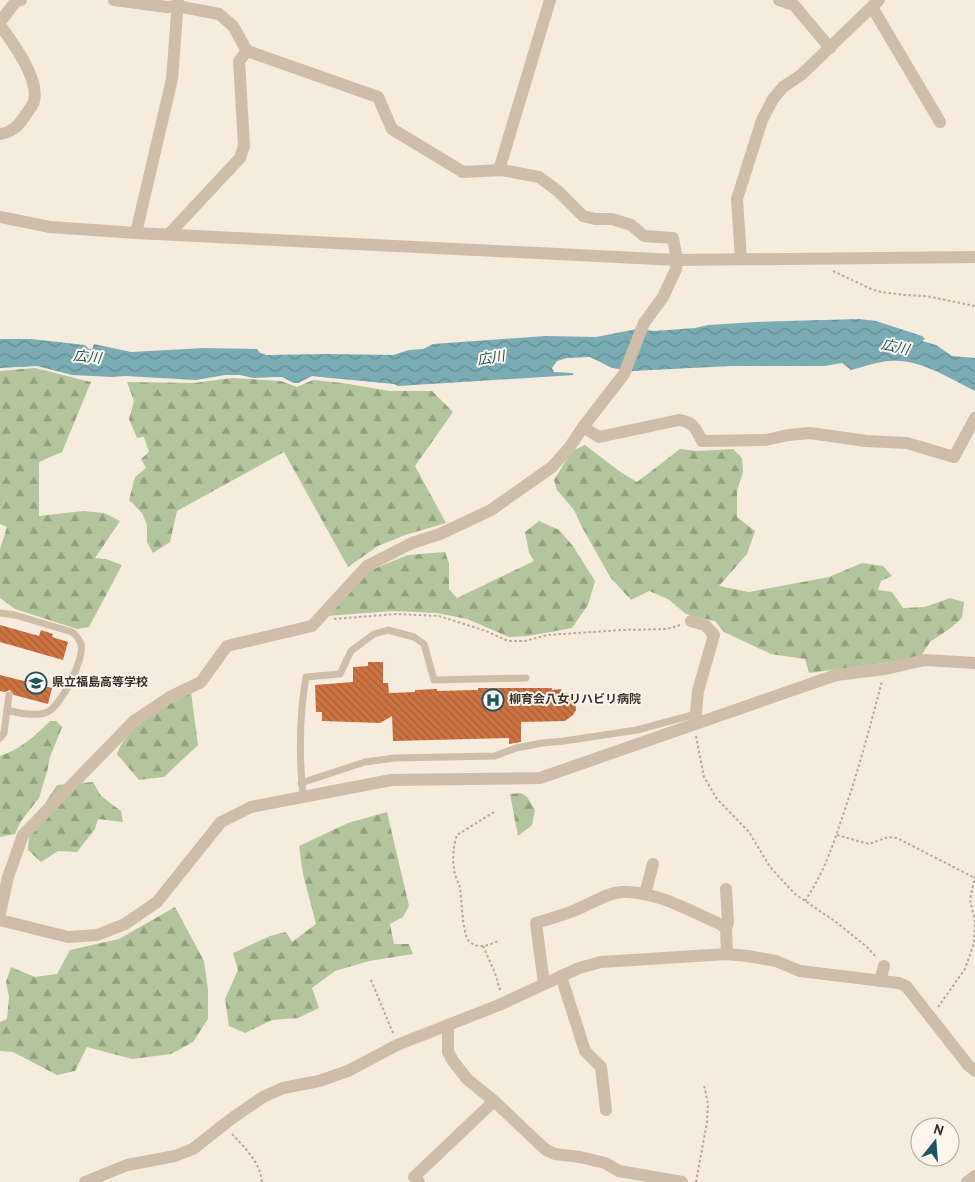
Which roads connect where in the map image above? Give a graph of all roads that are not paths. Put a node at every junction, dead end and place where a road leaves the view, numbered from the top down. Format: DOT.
graph roads {
  1 [pos="21,0"];
  2 [pos="114,0"];
  3 [pos="550,0"];
  4 [pos="779,0"];
  5 [pos="178,3"];
  6 [pos="876,4"];
  7 [pos="0,23"];
  8 [pos="830,48"];
  9 [pos="247,51"];
  10 [pos="940,122"];
  11 [pos="0,134"];
  12 [pos="499,170"];
  13 [pos="0,217"];
  14 [pos="136,234"];
  15 [pos="169,234"];
  16 [pos="975,257"];
  17 [pos="741,259"];
  18 [pos="677,260"];
  19 [pos="975,418"];
  20 [pos="583,427"];
  21 [pos="0,613"];
  22 [pos="691,621"];
  23 [pos="975,663"];
  24 [pos="526,678"];
  25 [pos="9,695"];
  26 [pos="7,710"];
  27 [pos="695,719"];
  28 [pos="0,738"];
  29 [pos="301,783"];
  30 [pos="303,797"];
  31 [pos="653,864"];
  32 [pos="726,889"];
  33 [pos="645,894"];
  34 [pos="0,913"];
  35 [pos="0,920"];
  36 [pos="726,928"];
  37 [pos="727,954"];
  38 [pos="884,966"];
  39 [pos="560,976"];
  40 [pos="880,981"];
  41 [pos="544,984"];
  42 [pos="448,1025"];
  43 [pos="975,1071"];
  44 [pos="494,1101"];
  45 [pos="606,1110"];
  46 [pos="975,1176"];
  47 [pos="85,1182"];
  48 [pos="419,1182"];
  49 [pos="682,1182"];
  50 [pos="967,1182"];
  1 -- 7 [label="street"];
  2 -- 5 [label="street"];
  3 -- 12 [label="street"];
  4 -- 8 [label="street"];
  5 -- 9 [label="street"];
  5 -- 14 [label="street"];
  6 -- 8 [label="street"];
  6 -- 10 [label="street"];
  7 -- 11 [label="street"];
  8 -- 17 [label="street"];
  9 -- 12 [label="street"];
  9 -- 15 [label="street"];
  12 -- 18 [label="street"];
  13 -- 14 [label="street"];
  14 -- 15 [label="street"];
  15 -- 18 [label="street"];
  16 -- 17 [label="street"];
  17 -- 18 [label="street"];
  18 -- 20 [label="street"];
  19 -- 20 [label="street"];
  20 -- 34 [label="street"];
  21 -- 26 [label="lane"];
  22 -- 27 [label="street"];
  23 -- 27 [label="street"];
  24 -- 29 [label="lane"];
  25 -- 26 [label="lane"];
  26 -- 28 [label="lane"];
  27 -- 29 [label="lane"];
  27 -- 30 [label="street"];
  29 -- 30 [label="lane"];
  30 -- 35 [label="street"];
  31 -- 33 [label="street"];
  32 -- 36 [label="street"];
  33 -- 36 [label="street"];
  33 -- 41 [label="street"];
  36 -- 37 [label="street"];
  37 -- 39 [label="street"];
  37 -- 40 [label="street"];
  38 -- 40 [label="street"];
  39 -- 41 [label="street"];
  39 -- 45 [label="street"];
  40 -- 43 [label="street"];
  41 -- 42 [label="street"];
  42 -- 44 [label="street"];
  42 -- 47 [label="street"];
  44 -- 48 [label="street"];
  44 -- 49 [label="street"];
  46 -- 50 [label="street"];
}
